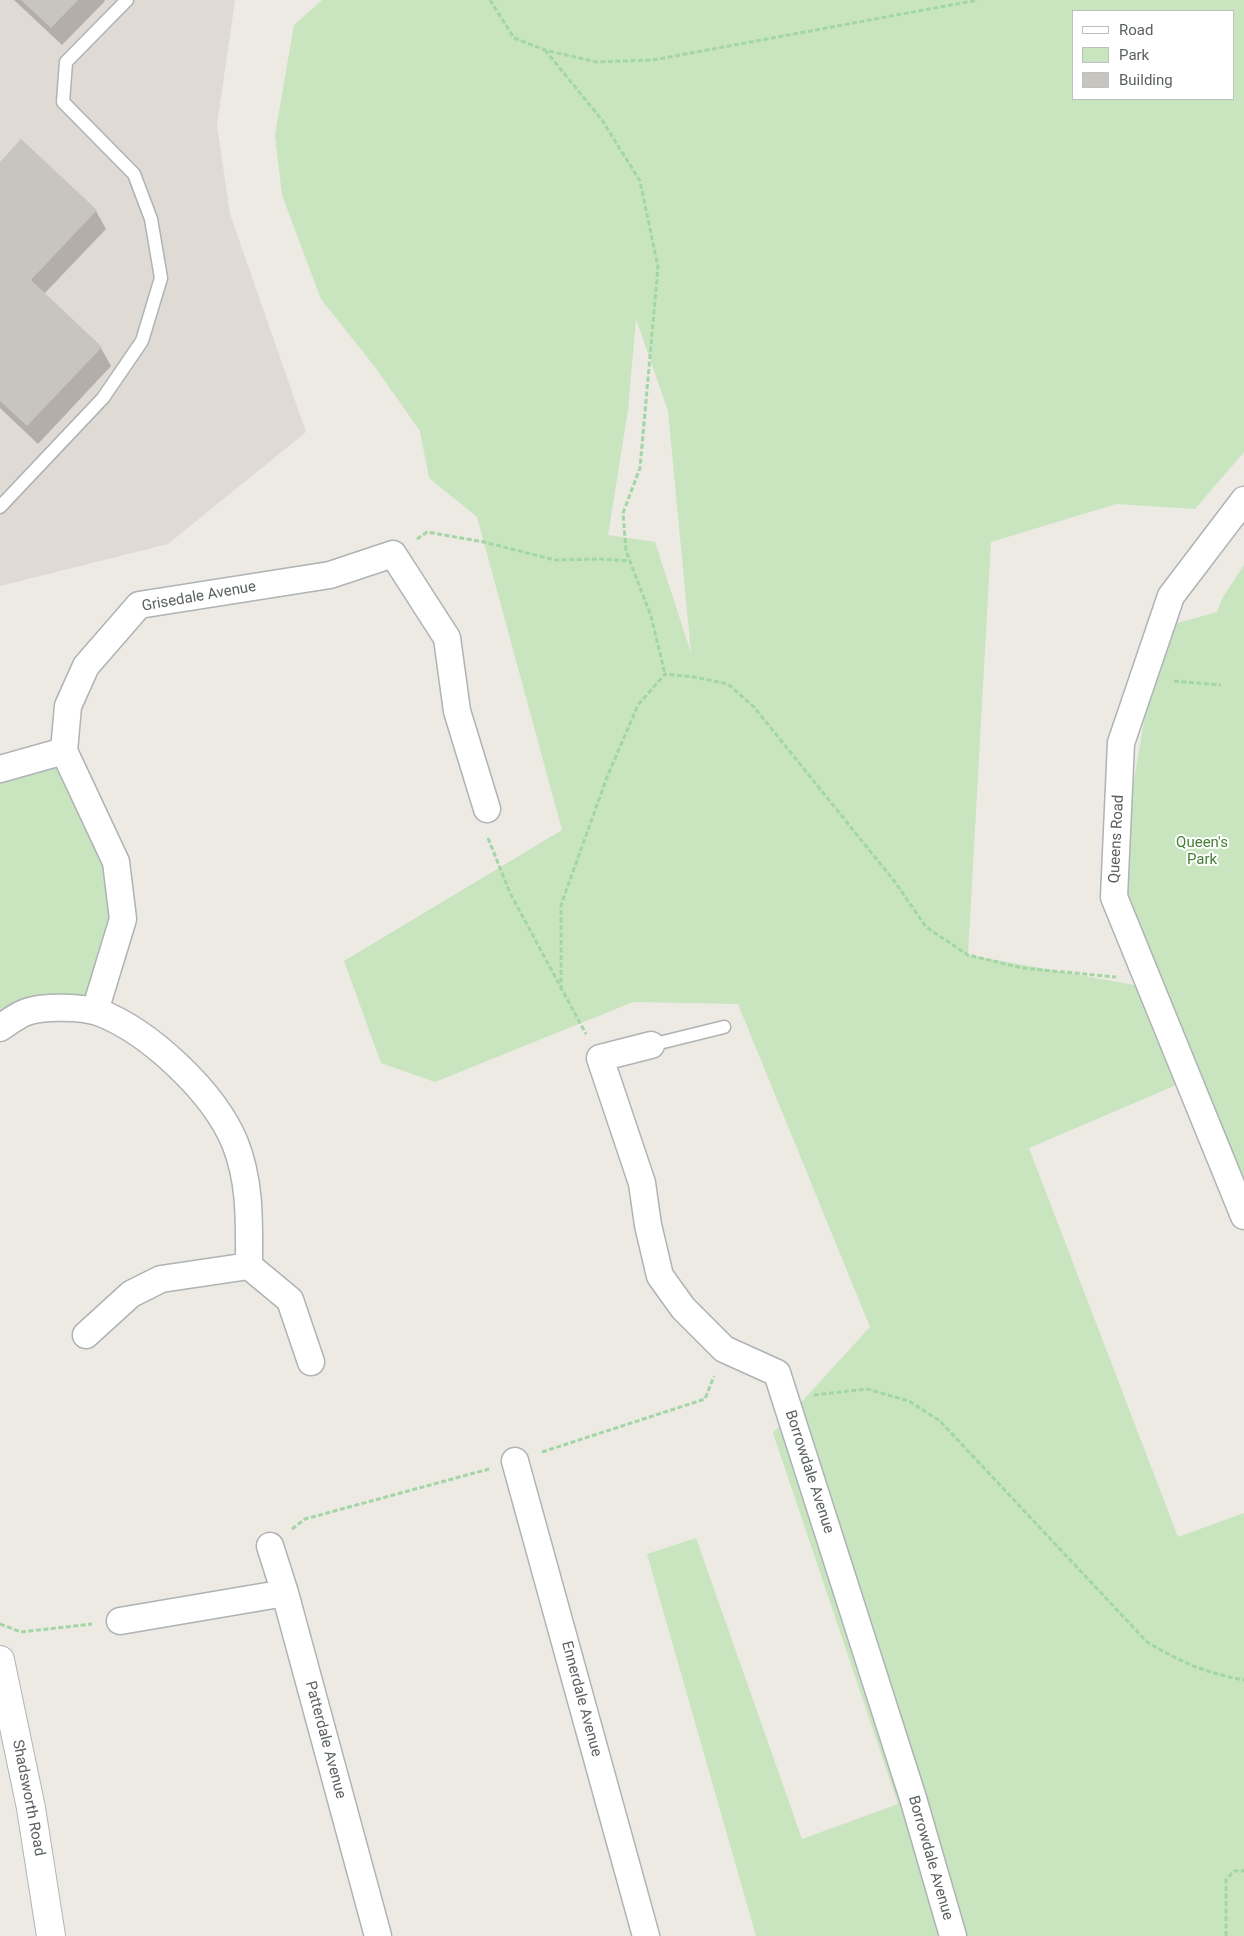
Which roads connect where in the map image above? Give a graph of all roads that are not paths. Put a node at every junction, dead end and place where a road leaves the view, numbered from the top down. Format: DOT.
graph roads {
  1 [pos="127,0"];
  2 [pos="1244,500"];
  3 [pos="0,507"];
  4 [pos="64,751"];
  5 [pos="0,770"];
  6 [pos="487,810"];
  7 [pos="95,1011"];
  8 [pos="724,1027"];
  9 [pos="0,1028"];
  10 [pos="651,1045"];
  11 [pos="1244,1216"];
  12 [pos="249,1266"];
  13 [pos="86,1335"];
  14 [pos="311,1362"];
  15 [pos="515,1461"];
  16 [pos="270,1546"];
  17 [pos="285,1594"];
  18 [pos="120,1621"];
  19 [pos="0,1660"];
  20 [pos="51,1936"];
  21 [pos="378,1936"];
  22 [pos="646,1936"];
  23 [pos="952,1936"];
  1 -- 3 [label="lane"];
  2 -- 11 [label="street, Queens Road"];
  4 -- 5 [label="street"];
  4 -- 6 [label="street, Grisedale Avenue"];
  4 -- 7 [label="street"];
  7 -- 9 [label="street"];
  7 -- 12 [label="street"];
  8 -- 10 [label="lane"];
  10 -- 23 [label="street, Borrowdale Avenue"];
  12 -- 13 [label="street"];
  12 -- 14 [label="street"];
  15 -- 22 [label="street, Ennerdale Avenue"];
  16 -- 17 [label="street, Patterdale Avenue"];
  17 -- 18 [label="street"];
  17 -- 21 [label="street, Patterdale Avenue"];
  19 -- 20 [label="main road, Shadsworth Road"];
}
